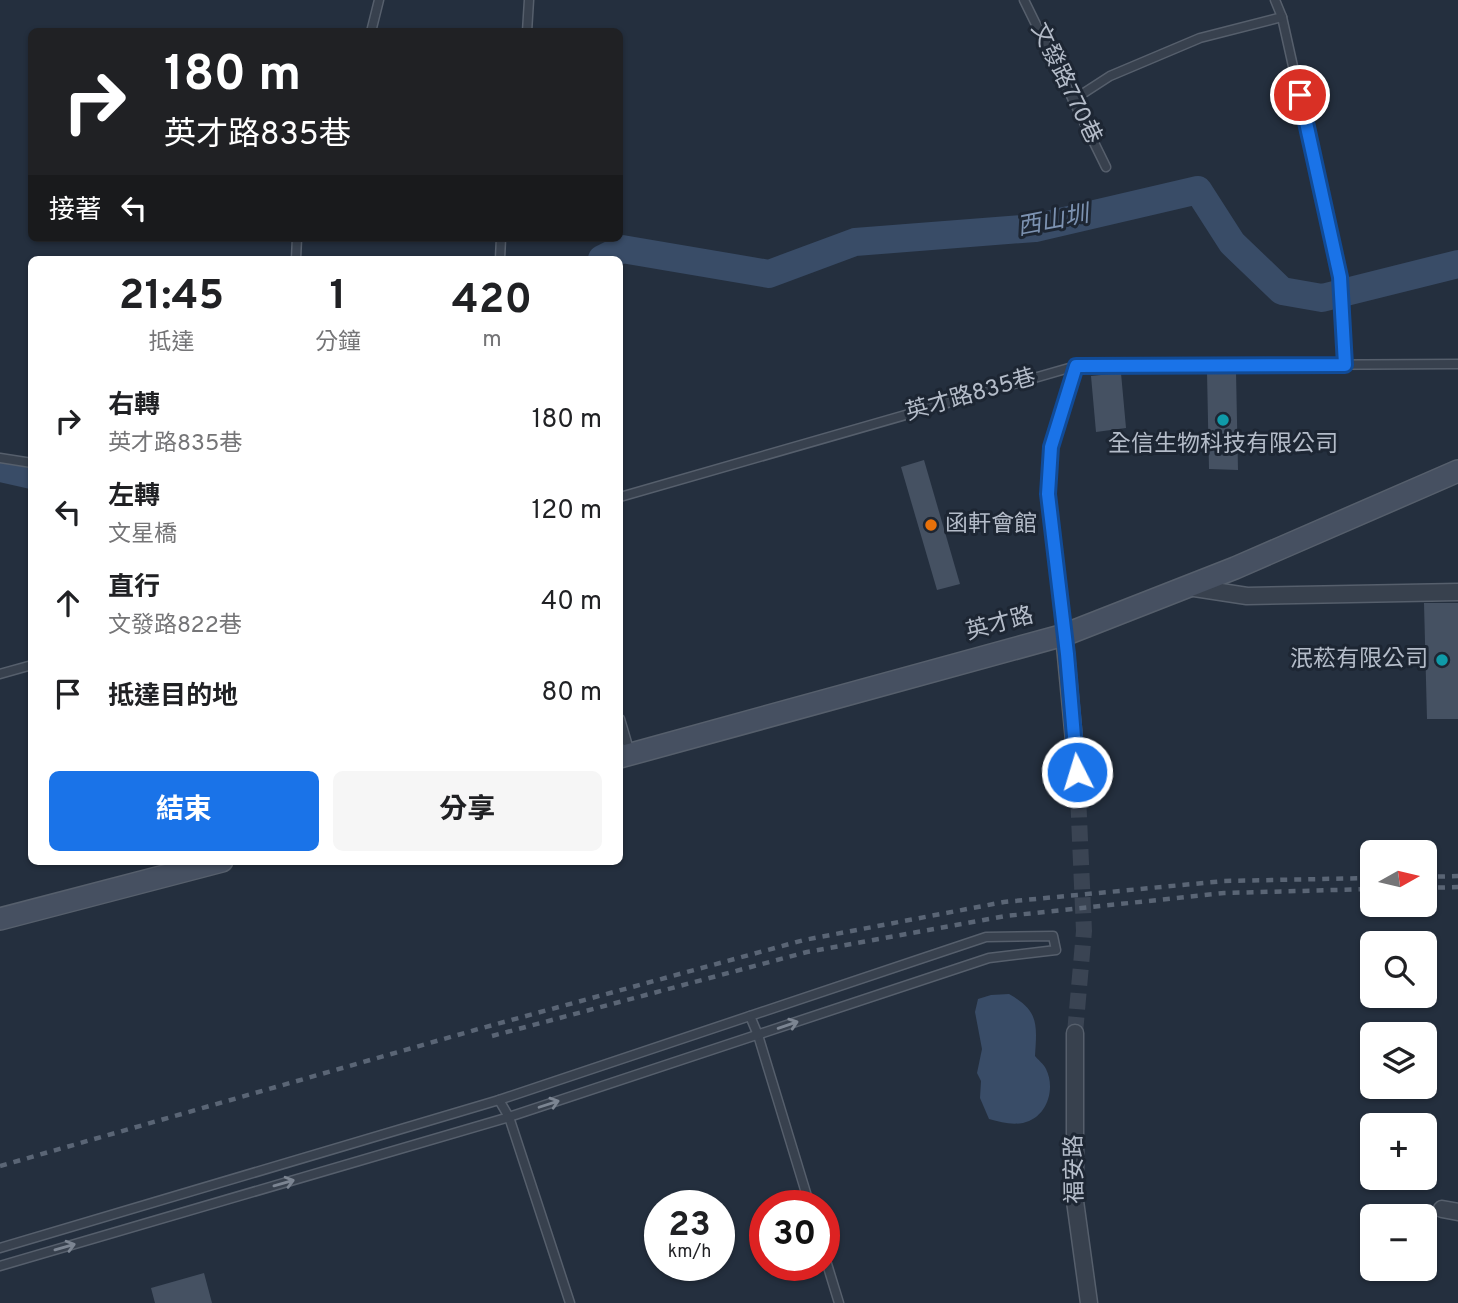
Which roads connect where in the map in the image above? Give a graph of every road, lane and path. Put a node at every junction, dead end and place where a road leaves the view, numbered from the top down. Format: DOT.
graph roads {
  1 [pos="379,0"];
  2 [pos="528,0"];
  3 [pos="1024,0"];
  4 [pos="1275,0"];
  5 [pos="1282,17"];
  6 [pos="372,28"];
  7 [pos="527,28"];
  8 [pos="1073,100"];
  9 [pos="1106,167"];
  10 [pos="1458,364"];
  11 [pos="1345,365"];
  12 [pos="1076,366"];
  13 [pos="0,458"];
  14 [pos="28,462"];
  15 [pos="1458,471"];
  16 [pos="623,496"];
  17 [pos="1186,586"];
  18 [pos="1458,592"];
  19 [pos="1064,635"];
  20 [pos="28,667"];
  21 [pos="0,674"];
  22 [pos="625,755"];
  23 [pos="1077,772"];
  24 [pos="207,865"];
  25 [pos="0,919"];
  26 [pos="750,1016"];
  27 [pos="1075,1033"];
  28 [pos="758,1035"];
  29 [pos="499,1100"];
  30 [pos="509,1117"];
  31 [pos="805,1190"];
  32 [pos="0,1248"];
  33 [pos="0,1266"];
  34 [pos="832,1281"];
  35 [pos="569,1303"];
  36 [pos="839,1303"];
  37 [pos="1089,1303"];
  1 -- 6 [label="lane"];
  2 -- 7 [label="lane"];
  3 -- 8 [label="lane, 文發路770巷"];
  4 -- 5 [label="lane"];
  5 -- 8 [label="lane"];
  5 -- 11 [label="lane"];
  8 -- 9 [label="lane, 文發路770巷"];
  10 -- 11 [label="lane, 英才路835巷"];
  11 -- 12 [label="lane, 英才路835巷"];
  12 -- 16 [label="lane, 英才路835巷"];
  12 -- 19 [label="lane"];
  13 -- 14 [label="lane"];
  15 -- 17 [label="street, 英才路"];
  17 -- 18 [label="street"];
  17 -- 19 [label="street, 英才路"];
  19 -- 22 [label="street, 英才路"];
  19 -- 23 [label="street"];
  20 -- 21 [label="lane"];
  24 -- 25 [label="street"];
  26 -- 28 [label="lane"];
  28 -- 26 [label="lane, one-way"];
  26 -- 29 [label="lane"];
  27 -- 37 [label="street, 福安路"];
  30 -- 28 [label="lane, one-way"];
  28 -- 31 [label="lane"];
  29 -- 30 [label="lane"];
  29 -- 32 [label="lane"];
  33 -- 30 [label="lane, one-way"];
  30 -- 35 [label="lane"];
  34 -- 36 [label="lane"];
}
